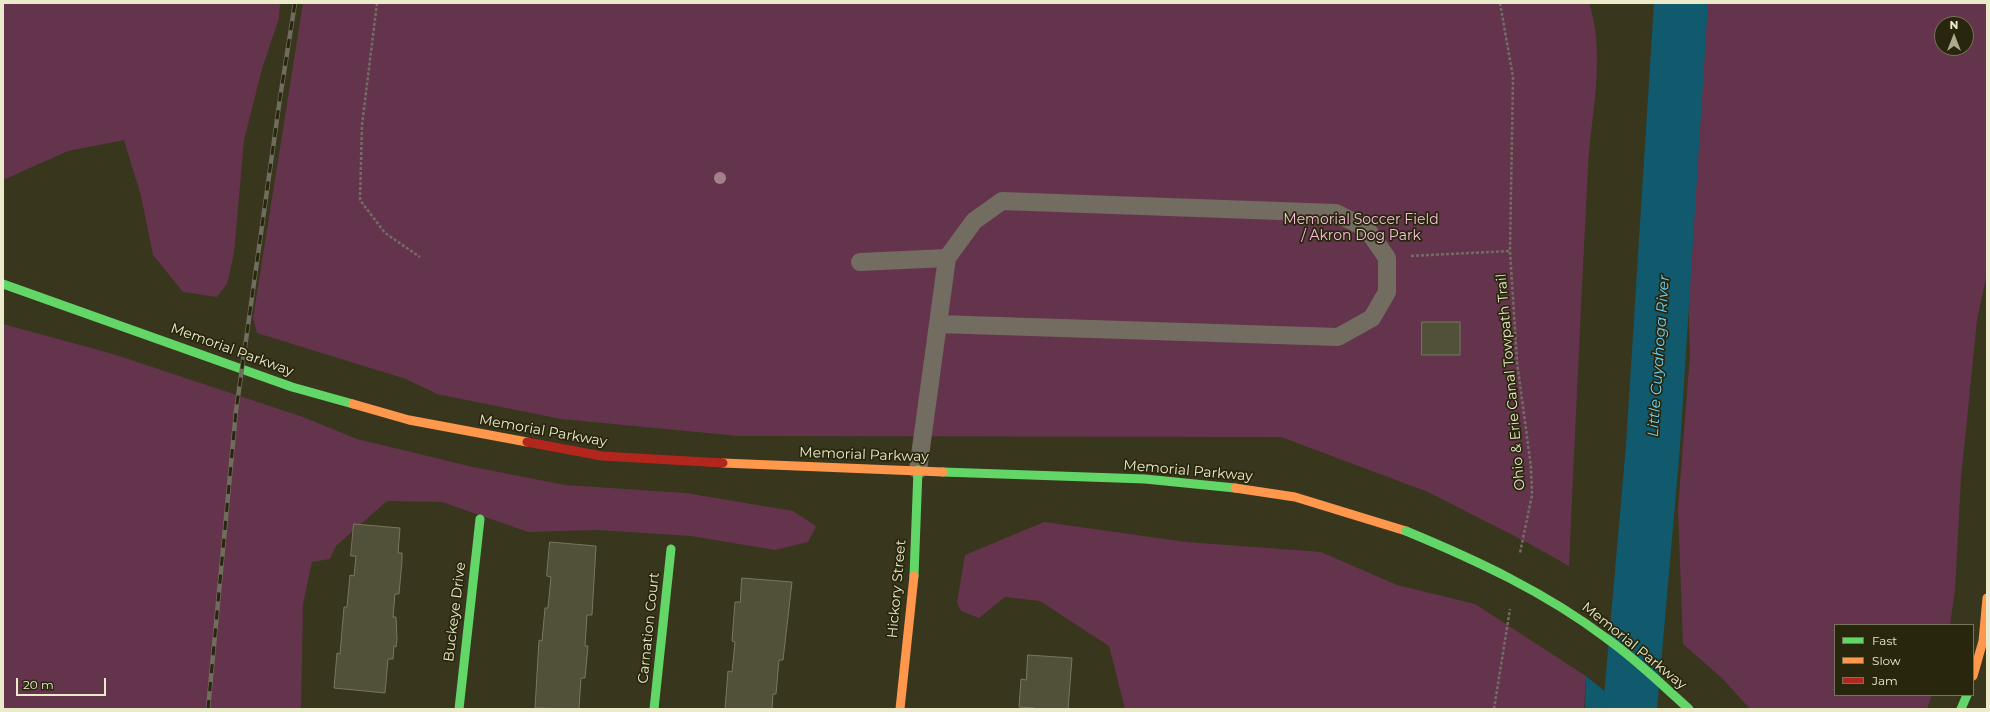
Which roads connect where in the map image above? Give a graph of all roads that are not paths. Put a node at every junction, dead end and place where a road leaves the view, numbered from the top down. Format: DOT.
graph roads {
  1 [pos="947,258"];
  2 [pos="860,262"];
  3 [pos="3,284"];
  4 [pos="938,324"];
  5 [pos="918,470"];
  6 [pos="480,519"];
  7 [pos="670,549"];
  8 [pos="1987,598"];
  9 [pos="1974,672"];
  10 [pos="1967,696"];
  11 [pos="459,709"];
  12 [pos="654,709"];
  13 [pos="900,709"];
  14 [pos="1689,709"];
  15 [pos="1961,709"];
  1 -- 2 [label="lane"];
  1 -- 4 [label="lane"];
  1 -- 4 [label="lane"];
  3 -- 5 [label="main road, Memorial Parkway"];
  4 -- 5 [label="lane"];
  5 -- 13 [label="main road, Hickory Street"];
  5 -- 14 [label="main road, Memorial Parkway, bridge"];
  6 -- 11 [label="main road, Buckeye Drive"];
  7 -- 12 [label="main road, Carnation Court"];
  8 -- 9 [label="main road"];
  10 -- 15 [label="main road"];
}
